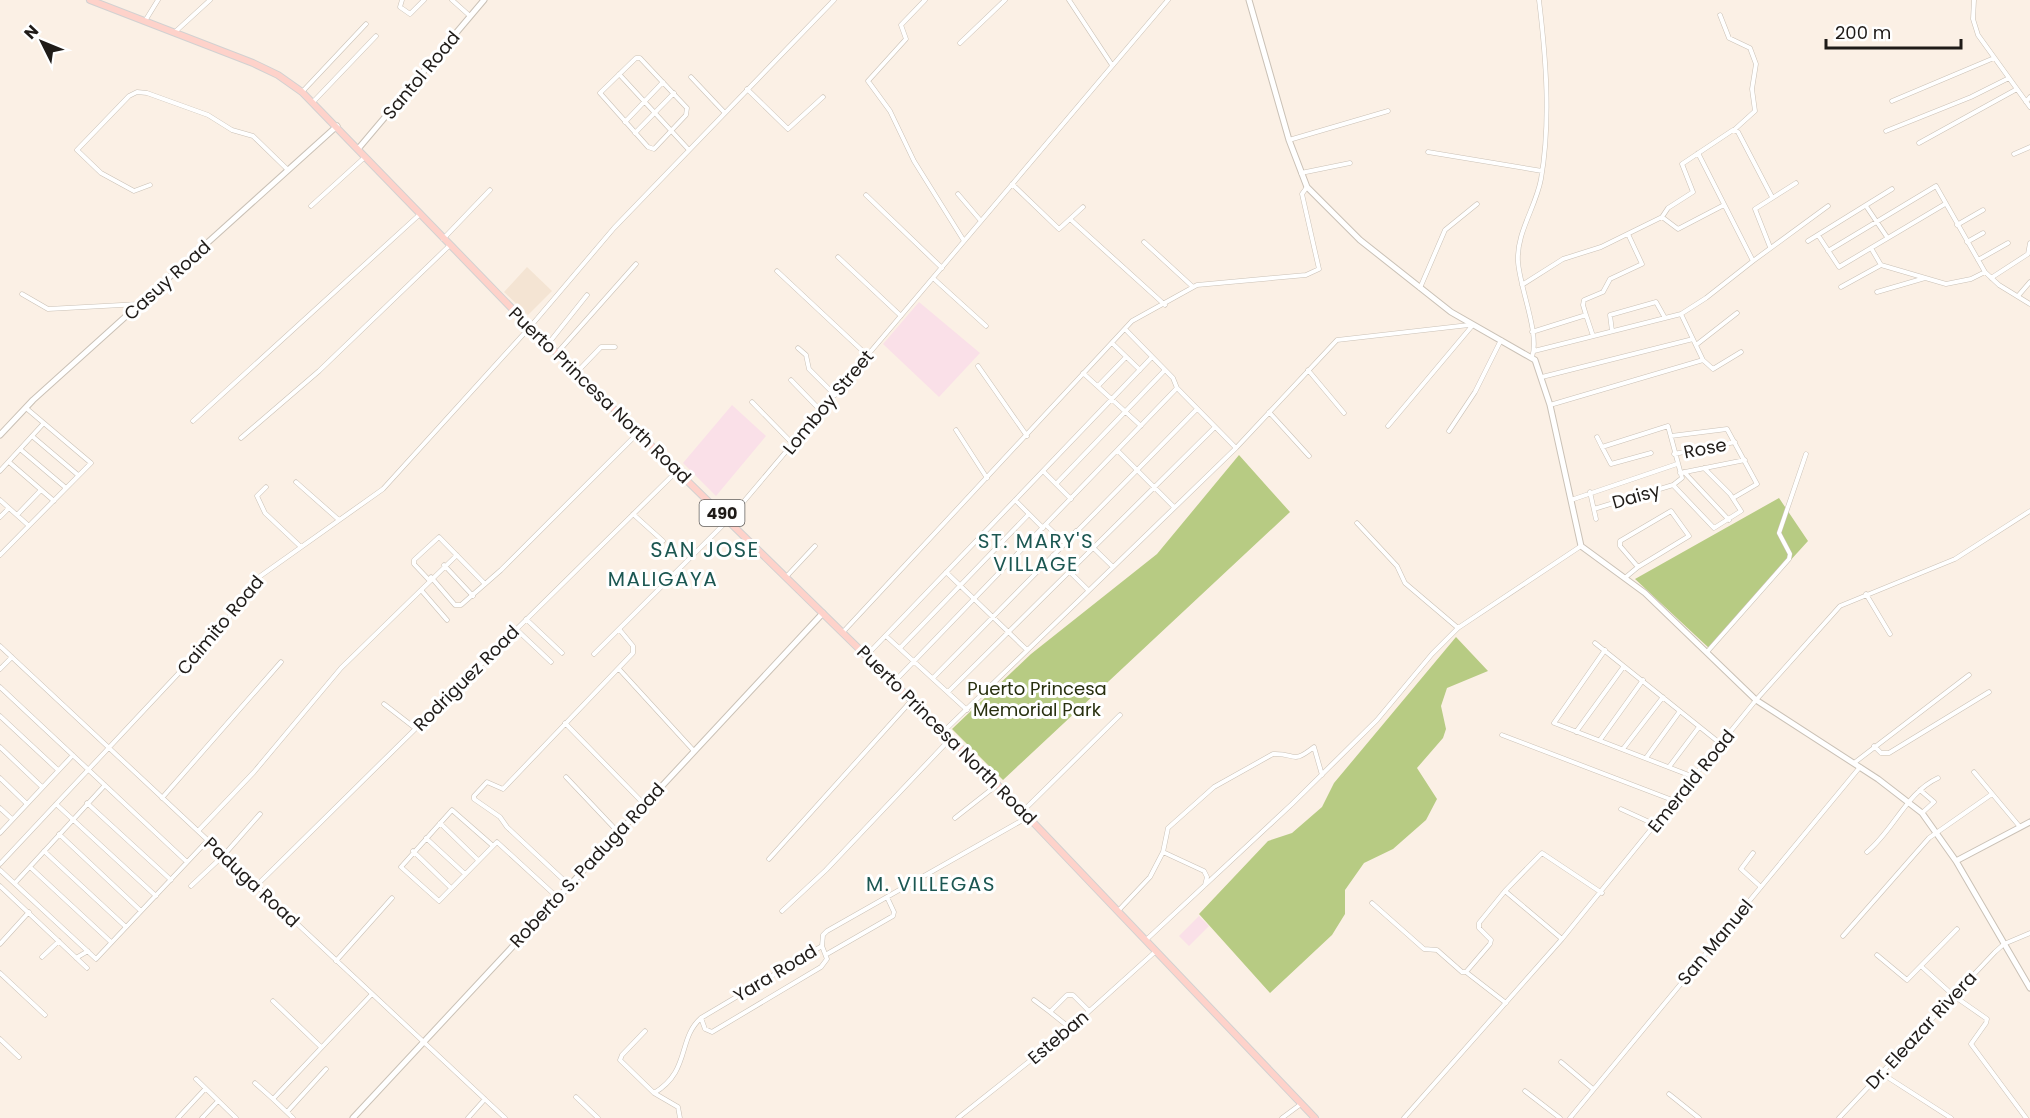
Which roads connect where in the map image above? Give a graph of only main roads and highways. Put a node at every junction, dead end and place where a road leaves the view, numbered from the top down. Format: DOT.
graph roads {
  1 [pos="90,0"];
  2 [pos="1315,1118"];
  1 -- 2 [label="main road, Puerto Princesa North Road / 490"];
}
